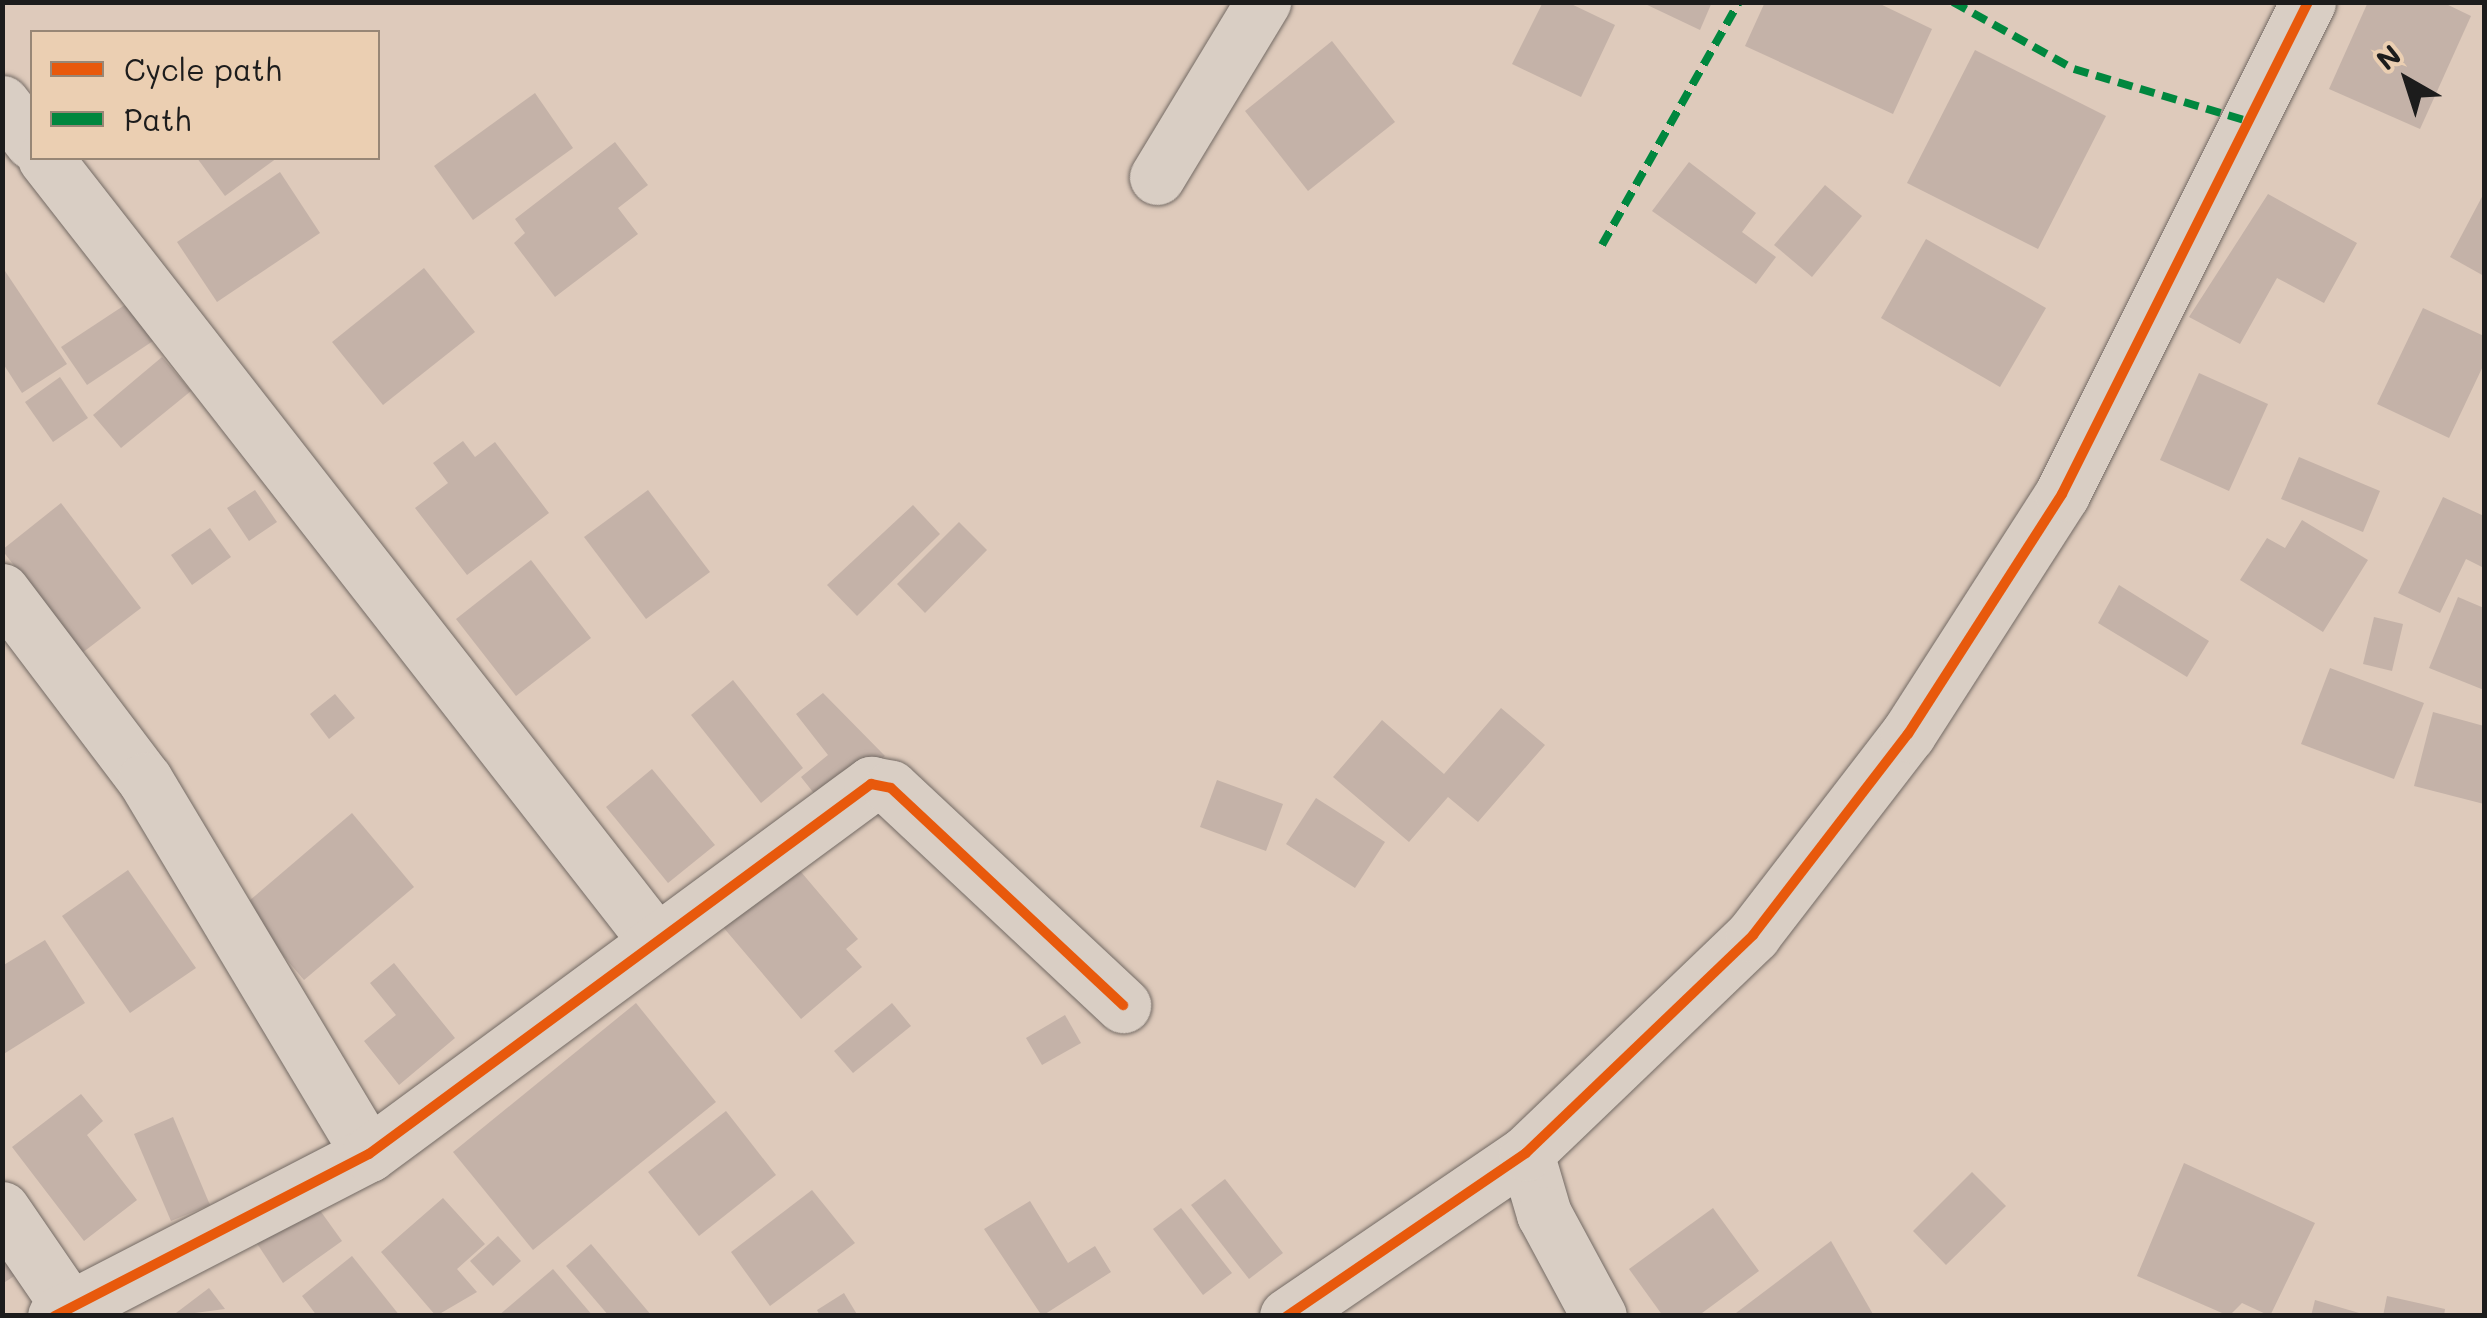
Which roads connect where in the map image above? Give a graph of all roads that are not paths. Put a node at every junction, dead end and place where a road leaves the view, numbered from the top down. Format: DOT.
graph roads {
  1 [pos="1264,2"];
  2 [pos="2308,2"];
  3 [pos="2,103"];
  4 [pos="30,139"];
  5 [pos="47,160"];
  6 [pos="1156,178"];
  7 [pos="2,592"];
  8 [pos="656,940"];
  9 [pos="1123,1005"];
  10 [pos="1526,1153"];
  11 [pos="369,1154"];
  12 [pos="2,1208"];
  13 [pos="62,1311"];
  14 [pos="1287,1316"];
  15 [pos="1599,1316"];
  1 -- 6 [label="street"];
  2 -- 10 [label="street"];
  3 -- 4 [label="street"];
  5 -- 8 [label="street"];
  7 -- 11 [label="street"];
  8 -- 9 [label="street"];
  8 -- 11 [label="street"];
  10 -- 14 [label="street"];
  10 -- 15 [label="street"];
  11 -- 13 [label="street"];
  12 -- 13 [label="street"];
}
